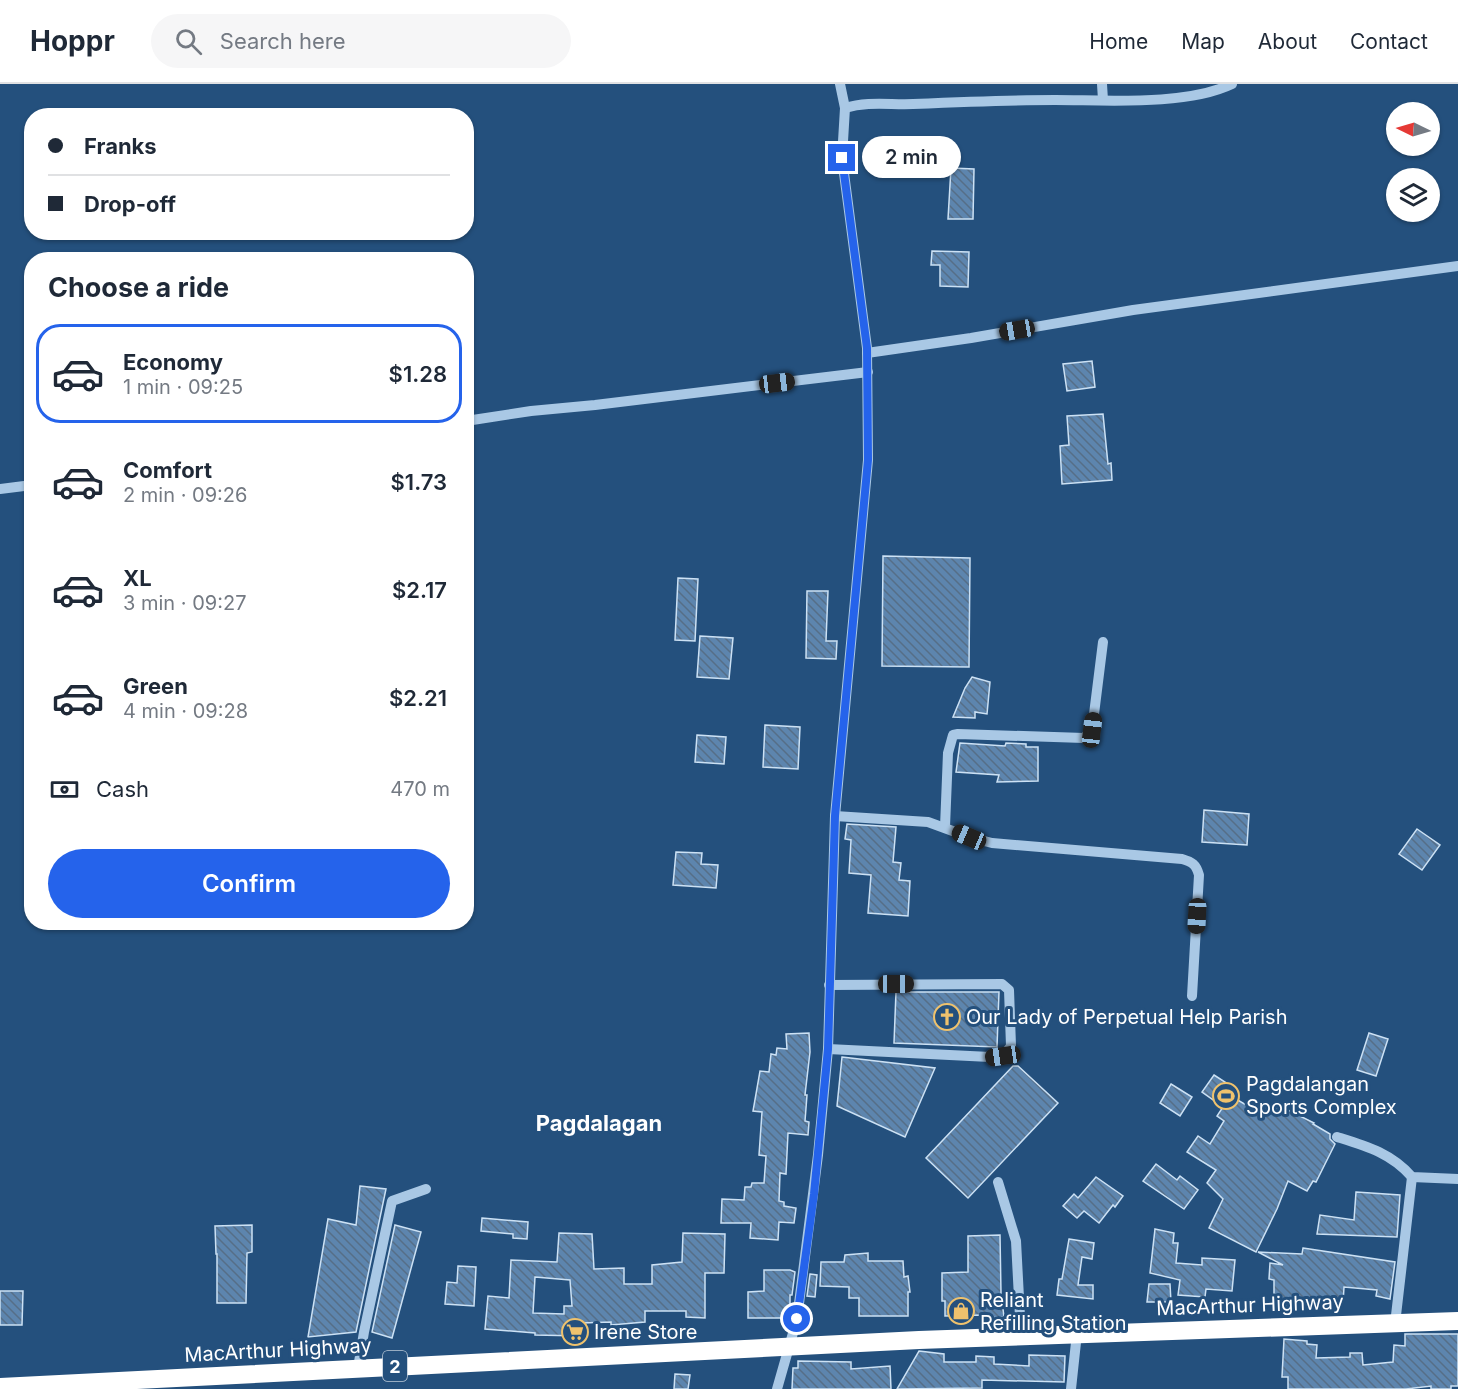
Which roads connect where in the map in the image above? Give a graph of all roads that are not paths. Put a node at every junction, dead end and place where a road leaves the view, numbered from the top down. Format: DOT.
graph roads {
  1 [pos="840,84"];
  2 [pos="1102,84"];
  3 [pos="1232,84"];
  4 [pos="1103,100"];
  5 [pos="845,108"];
  6 [pos="1458,266"];
  7 [pos="867,353"];
  8 [pos="868,372"];
  9 [pos="474,420"];
  10 [pos="24,486"];
  11 [pos="0,489"];
  12 [pos="1103,642"];
  13 [pos="835,816"];
  14 [pos="945,827"];
  15 [pos="829,985"];
  16 [pos="1192,996"];
  17 [pos="828,1049"];
  18 [pos="1337,1137"];
  19 [pos="1412,1177"];
  20 [pos="1458,1179"];
  21 [pos="998,1182"];
  22 [pos="426,1189"];
  23 [pos="1458,1321"];
  24 [pos="1395,1324"];
  25 [pos="1077,1333"];
  26 [pos="1021,1336"];
  27 [pos="789,1347"];
  28 [pos="358,1368"];
  29 [pos="0,1387"];
  30 [pos="777,1389"];
  31 [pos="1071,1389"];
  1 -- 5 [label="street"];
  2 -- 4 [label="street"];
  3 -- 4 [label="street"];
  4 -- 5 [label="street"];
  5 -- 7 [label="street"];
  6 -- 7 [label="street"];
  7 -- 8 [label="street"];
  8 -- 9 [label="street"];
  8 -- 13 [label="street"];
  10 -- 11 [label="street"];
  12 -- 14 [label="street"];
  13 -- 14 [label="street"];
  13 -- 15 [label="street"];
  14 -- 16 [label="street"];
  15 -- 17 [label="street"];
  15 -- 17 [label="street"];
  17 -- 27 [label="street"];
  18 -- 19 [label="street"];
  19 -- 20 [label="street"];
  19 -- 24 [label="street"];
  21 -- 26 [label="street"];
  22 -- 28 [label="street"];
  23 -- 24 [label="highway, MacArthur Highway / 2"];
  24 -- 25 [label="highway, MacArthur Highway / 2"];
  25 -- 26 [label="highway, MacArthur Highway / 2"];
  25 -- 31 [label="street"];
  26 -- 27 [label="highway, MacArthur Highway / 2"];
  27 -- 28 [label="highway, MacArthur Highway / 2"];
  27 -- 30 [label="street"];
  28 -- 29 [label="highway, MacArthur Highway / 2"];
}
